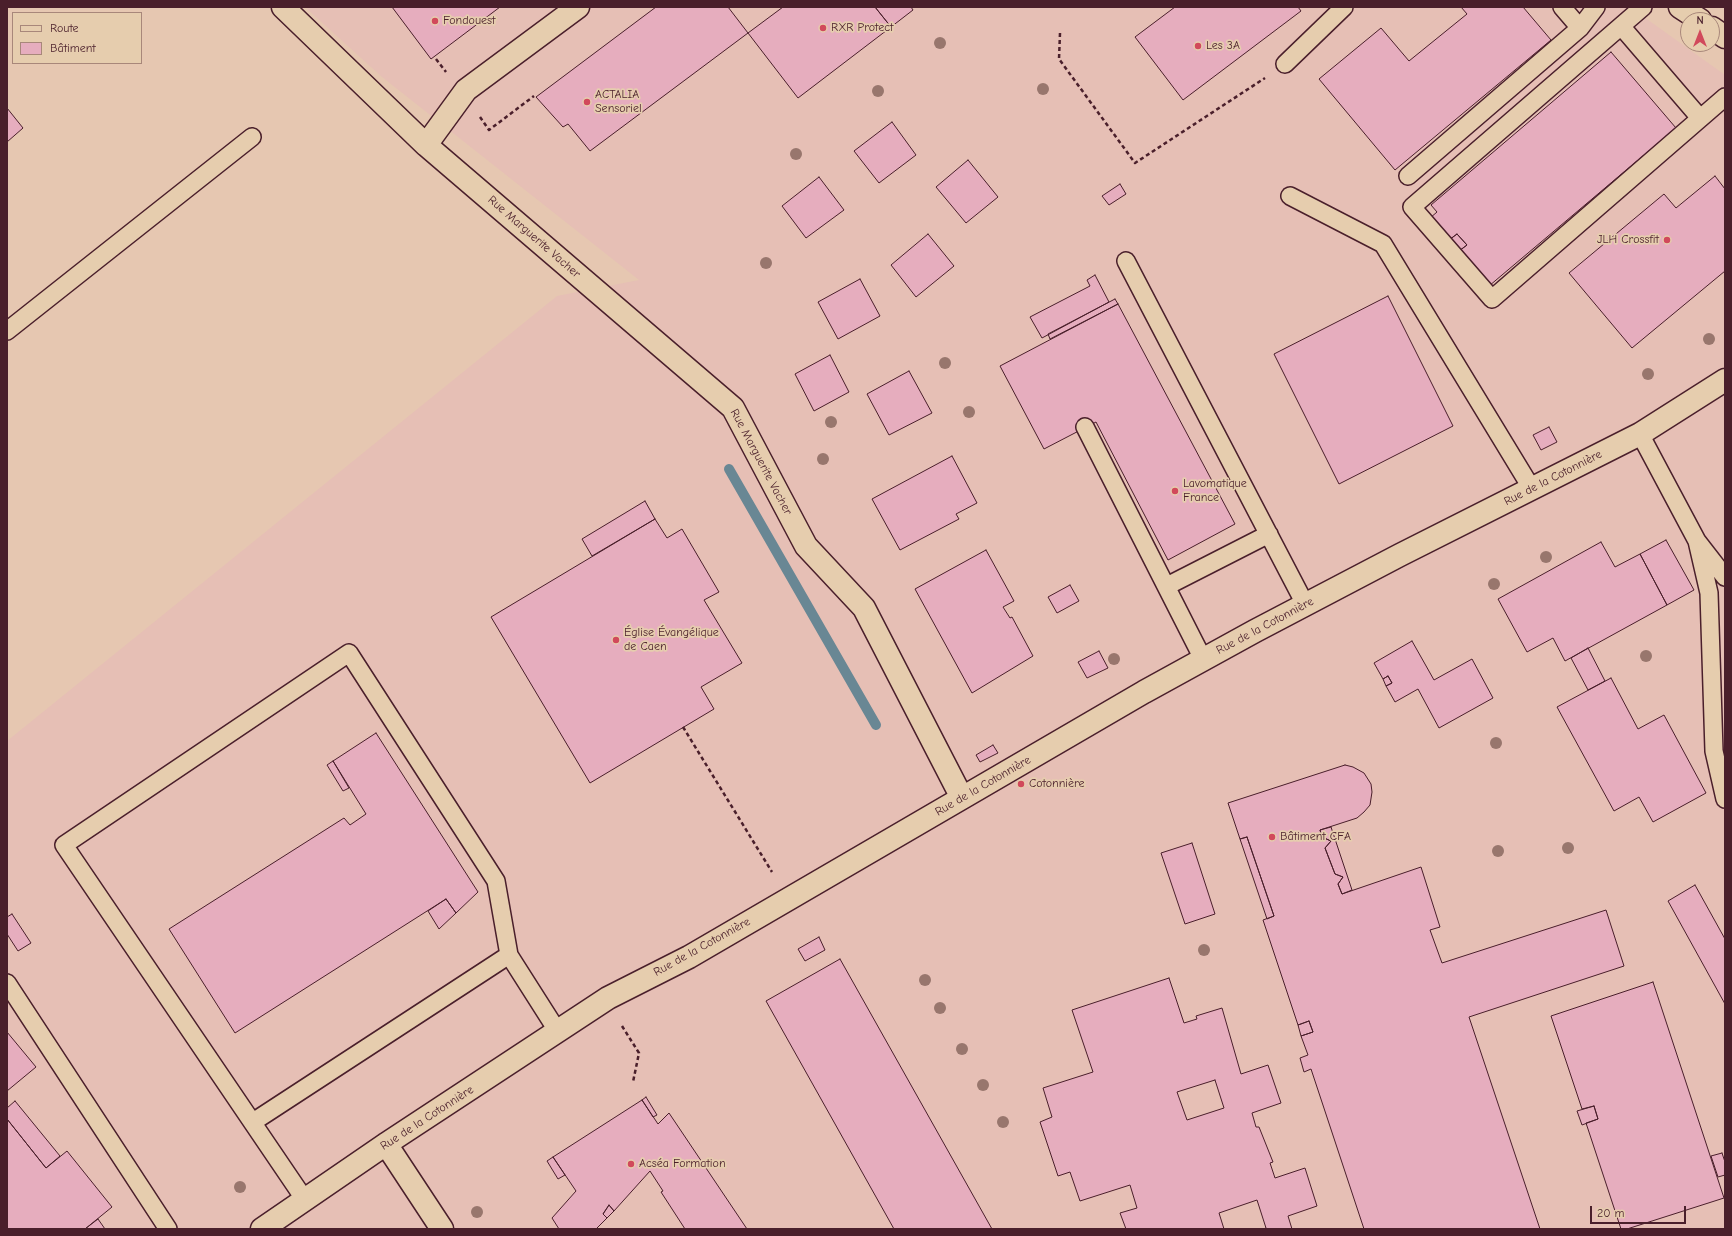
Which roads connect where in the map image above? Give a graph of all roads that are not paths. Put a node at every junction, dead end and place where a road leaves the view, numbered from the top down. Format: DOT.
graph roads {
  1 [pos="283,7"];
  2 [pos="578,7"];
  3 [pos="1344,7"];
  4 [pos="1562,7"];
  5 [pos="1596,7"];
  6 [pos="1644,7"];
  7 [pos="1621,26"];
  8 [pos="1580,28"];
  9 [pos="1286,64"];
  10 [pos="1725,97"];
  11 [pos="1700,118"];
  12 [pos="252,137"];
  13 [pos="426,145"];
  14 [pos="1408,176"];
  15 [pos="1290,196"];
  16 [pos="1126,261"];
  17 [pos="7,331"];
  18 [pos="1725,380"];
  19 [pos="1085,427"];
  20 [pos="1640,434"];
  21 [pos="1532,489"];
  22 [pos="1269,534"];
  23 [pos="1696,541"];
  24 [pos="1725,577"];
  25 [pos="1167,586"];
  26 [pos="1306,604"];
  27 [pos="1203,659"];
  28 [pos="1719,700"];
  29 [pos="962,798"];
  30 [pos="1725,799"];
  31 [pos="509,955"];
  32 [pos="7,983"];
  33 [pos="558,1032"];
  34 [pos="253,1122"];
  35 [pos="386,1144"];
  36 [pos="305,1200"];
  37 [pos="168,1229"];
  38 [pos="262,1229"];
  39 [pos="442,1229"];
  1 -- 13 [label="street, Rue Marguerite Vacher"];
  2 -- 13 [label="street"];
  3 -- 9 [label="lane"];
  4 -- 8 [label="lane"];
  5 -- 8 [label="lane"];
  6 -- 7 [label="lane"];
  7 -- 11 [label="lane"];
  7 -- 11 [label="lane"];
  8 -- 14 [label="lane"];
  10 -- 11 [label="lane"];
  12 -- 17 [label="lane"];
  13 -- 29 [label="street, Rue Marguerite Vacher"];
  15 -- 21 [label="lane"];
  16 -- 22 [label="lane"];
  18 -- 20 [label="street, Rue de la Cotonnière"];
  19 -- 25 [label="lane"];
  20 -- 21 [label="street, Rue de la Cotonnière"];
  20 -- 23 [label="lane"];
  21 -- 26 [label="street, Rue de la Cotonnière"];
  22 -- 25 [label="lane"];
  22 -- 26 [label="lane"];
  23 -- 24 [label="lane"];
  23 -- 28 [label="lane"];
  25 -- 27 [label="lane"];
  26 -- 27 [label="street, Rue de la Cotonnière"];
  27 -- 29 [label="street, Rue de la Cotonnière"];
  28 -- 30 [label="lane"];
  29 -- 33 [label="street, Rue de la Cotonnière"];
  31 -- 33 [label="lane"];
  31 -- 34 [label="lane"];
  31 -- 34 [label="lane"];
  32 -- 37 [label="lane"];
  33 -- 35 [label="street, Rue de la Cotonnière"];
  34 -- 36 [label="lane"];
  35 -- 36 [label="street, Rue de la Cotonnière"];
  35 -- 39 [label="street"];
  36 -- 38 [label="street, Rue de la Cotonnière"];
}
